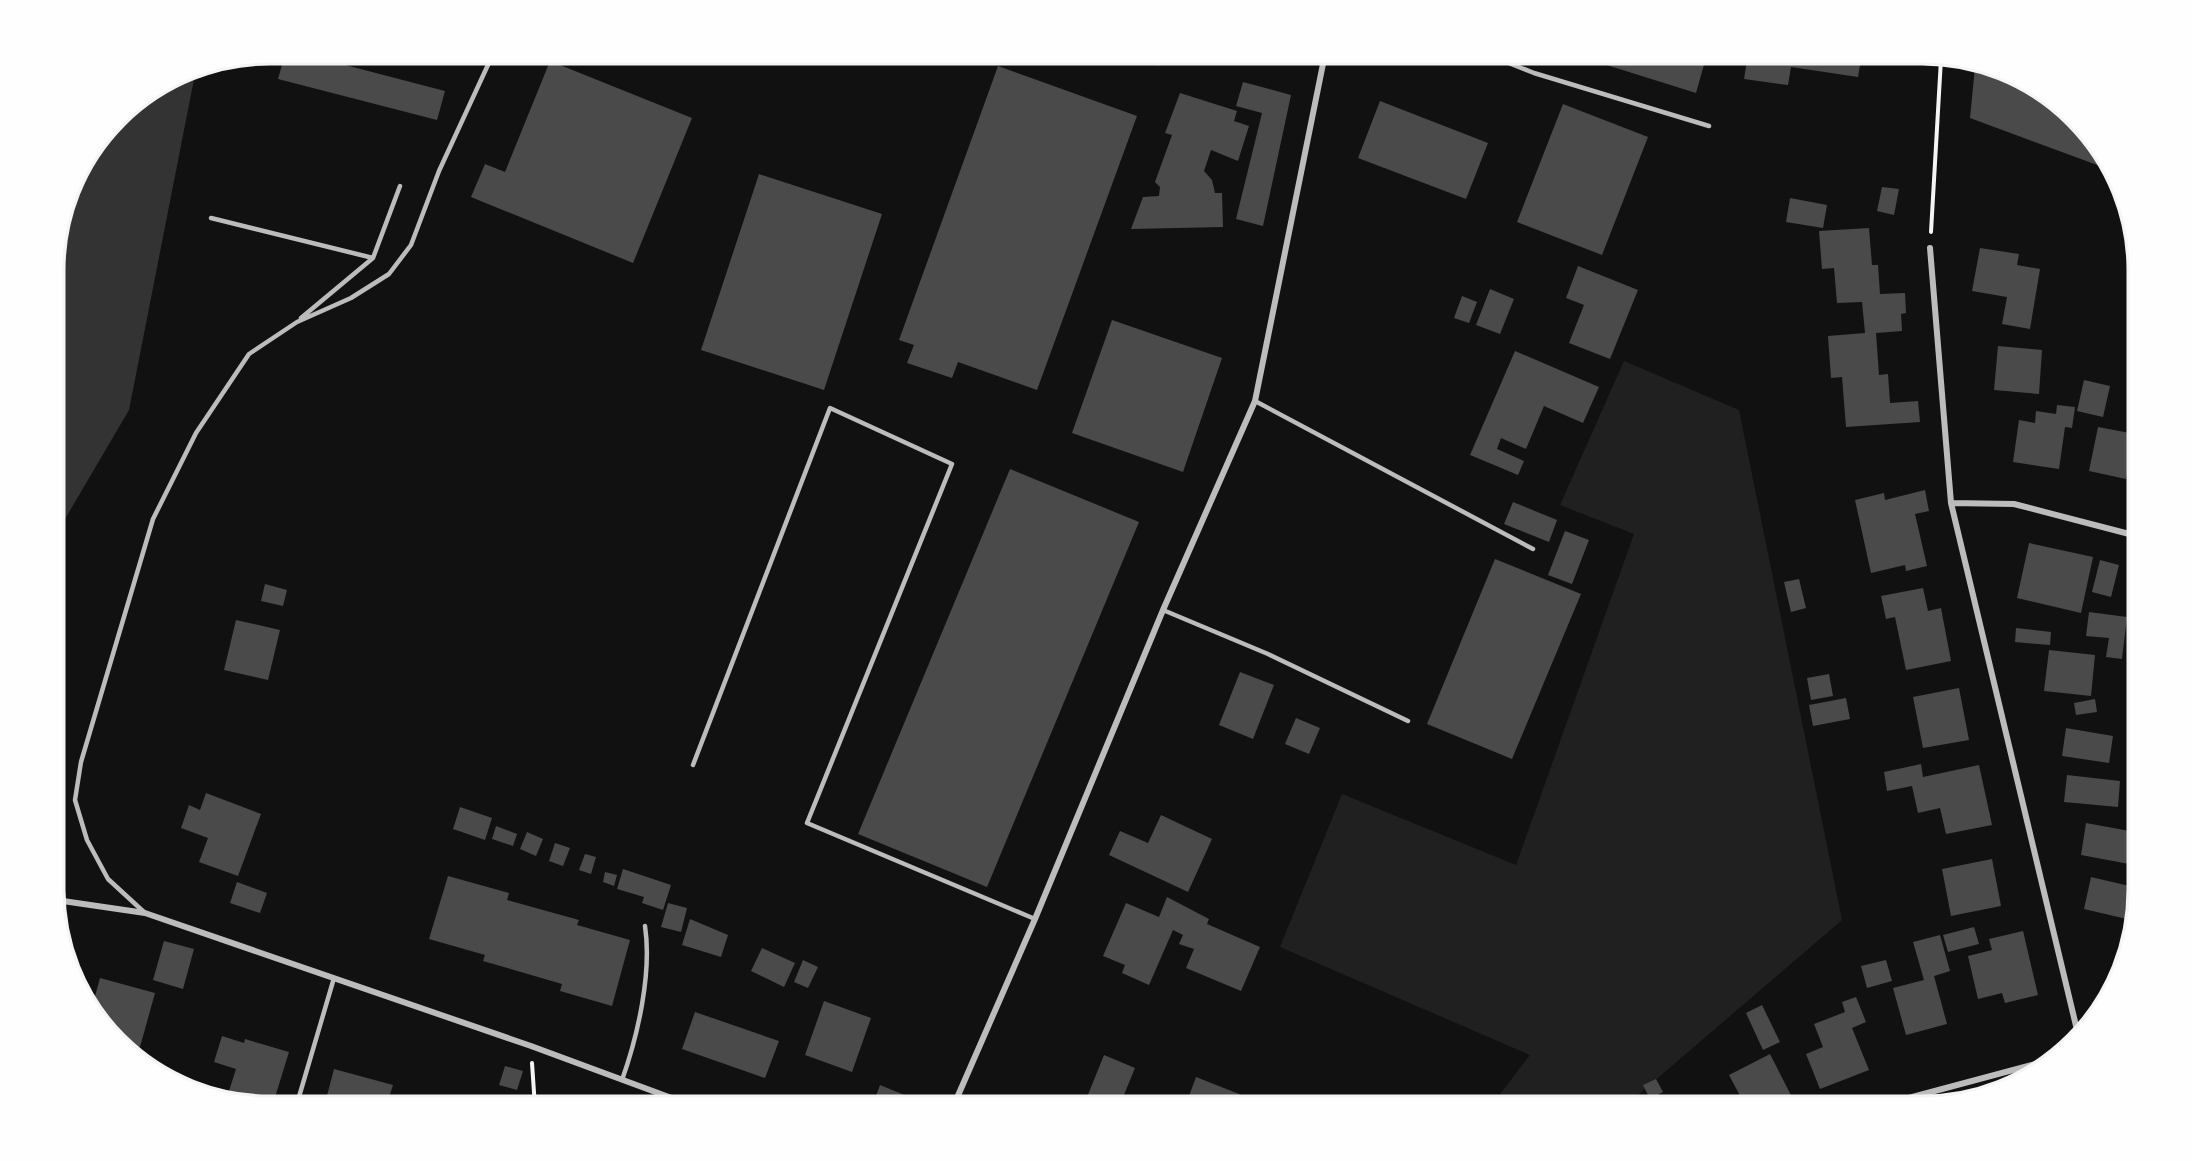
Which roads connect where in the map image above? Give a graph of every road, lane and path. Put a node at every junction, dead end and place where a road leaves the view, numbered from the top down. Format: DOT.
graph roads {
  1 [pos="489,64"];
  2 [pos="1323,64"];
  3 [pos="1511,64"];
  4 [pos="1941,65"];
  5 [pos="1709,126"];
  6 [pos="400,186"];
  7 [pos="212,219"];
  8 [pos="1930,248"];
  9 [pos="373,258"];
  10 [pos="297,322"];
  11 [pos="1255,401"];
  12 [pos="1951,503"];
  13 [pos="2128,534"];
  14 [pos="1533,549"];
  15 [pos="1163,610"];
  16 [pos="1408,721"];
  17 [pos="693,765"];
  18 [pos="65,901"];
  19 [pos="145,913"];
  20 [pos="1035,919"];
  21 [pos="645,926"];
  22 [pos="334,978"];
  23 [pos="2076,1026"];
  24 [pos="531,1046"];
  25 [pos="2030,1065"];
  26 [pos="622,1080"];
  27 [pos="299,1096"];
  28 [pos="534,1096"];
  29 [pos="666,1096"];
  30 [pos="958,1096"];
  31 [pos="1916,1096"];
  1 -- 10 [label="lane"];
  2 -- 11 [label="street"];
  3 -- 5 [label="lane"];
  4 -- 8 [label="path"];
  6 -- 9 [label="lane"];
  7 -- 9 [label="lane"];
  8 -- 12 [label="street"];
  9 -- 10 [label="lane"];
  10 -- 19 [label="lane"];
  11 -- 14 [label="lane"];
  11 -- 15 [label="street"];
  12 -- 13 [label="street"];
  12 -- 23 [label="street"];
  15 -- 16 [label="lane"];
  15 -- 20 [label="street"];
  17 -- 20 [label="lane"];
  18 -- 19 [label="street"];
  19 -- 22 [label="street"];
  20 -- 30 [label="street"];
  21 -- 26 [label="lane"];
  22 -- 24 [label="street"];
  22 -- 27 [label="lane"];
  24 -- 26 [label="street"];
  24 -- 28 [label="path"];
  25 -- 31 [label="street"];
  26 -- 29 [label="street"];
}
